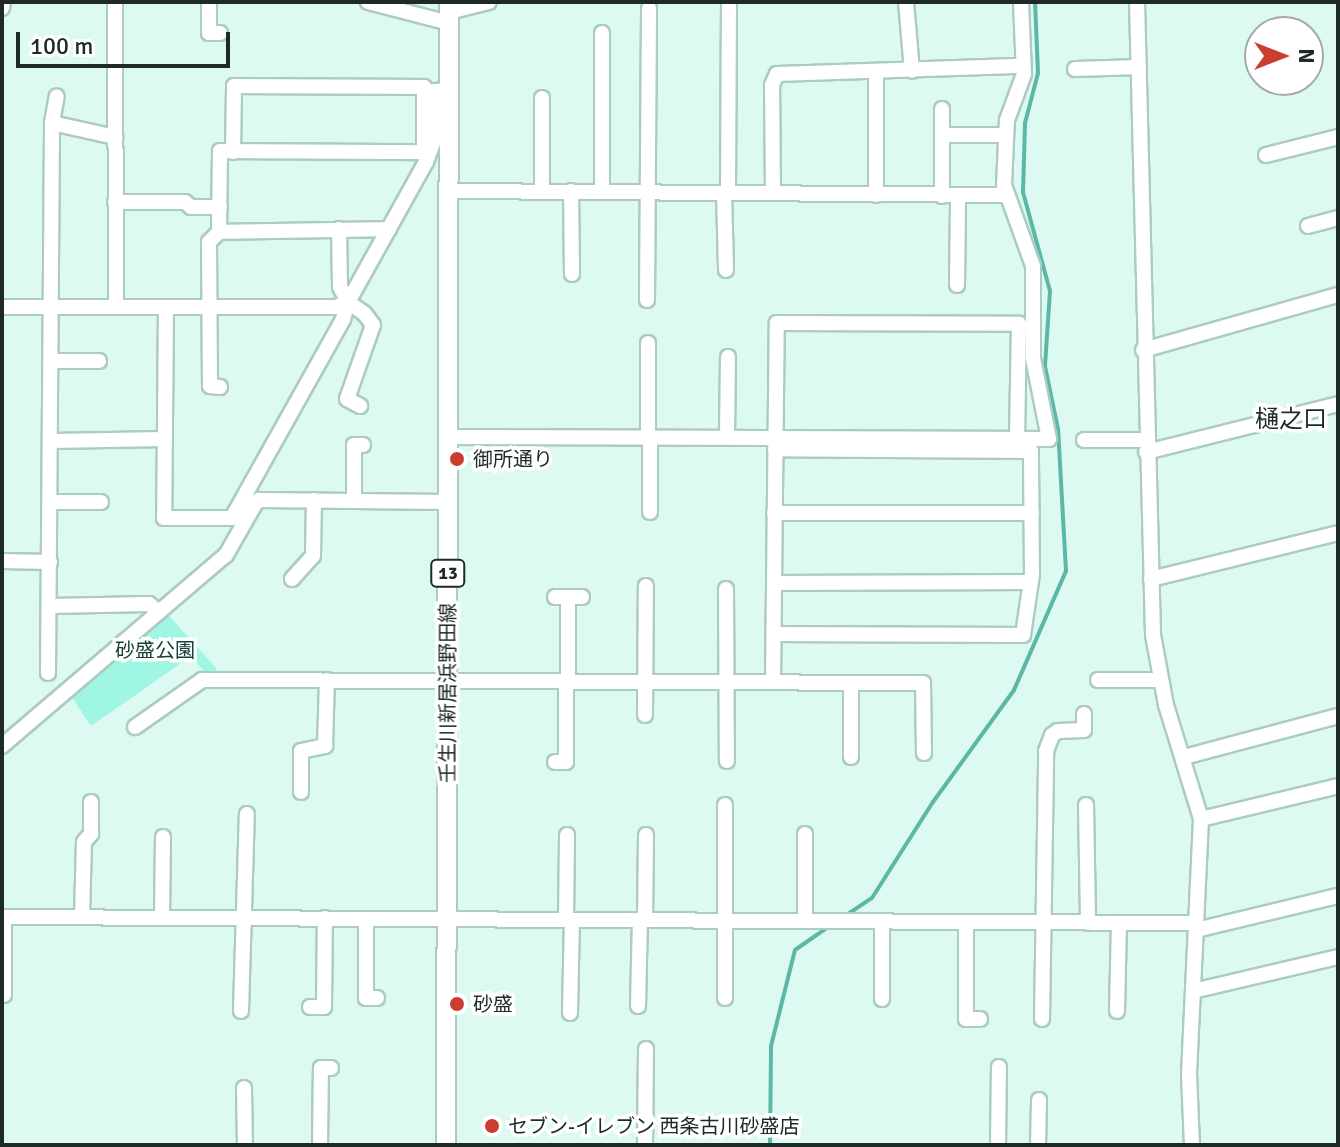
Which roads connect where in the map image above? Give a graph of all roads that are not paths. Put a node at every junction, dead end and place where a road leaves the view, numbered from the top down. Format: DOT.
graph roads {
  1 [pos="115,2"];
  2 [pos="209,2"];
  3 [pos="368,2"];
  4 [pos="489,2"];
  5 [pos="729,2"];
  6 [pos="906,2"];
  7 [pos="1021,2"];
  8 [pos="1137,2"];
  9 [pos="649,8"];
  10 [pos="449,12"];
  11 [pos="220,33"];
  12 [pos="602,33"];
  13 [pos="1023,66"];
  14 [pos="1139,67"];
  15 [pos="1075,69"];
  16 [pos="876,71"];
  17 [pos="912,71"];
  18 [pos="449,90"];
  19 [pos="57,96"];
  20 [pos="542,98"];
  21 [pos="942,109"];
  22 [pos="52,123"];
  23 [pos="942,135"];
  24 [pos="1004,135"];
  25 [pos="115,137"];
  26 [pos="1338,137"];
  27 [pos="233,152"];
  28 [pos="427,152"];
  29 [pos="1266,155"];
  30 [pos="449,191"];
  31 [pos="542,191"];
  32 [pos="571,191"];
  33 [pos="602,191"];
  34 [pos="648,191"];
  35 [pos="726,192"];
  36 [pos="773,193"];
  37 [pos="876,195"];
  38 [pos="1007,195"];
  39 [pos="950,196"];
  40 [pos="115,202"];
  41 [pos="220,207"];
  42 [pos="1338,218"];
  43 [pos="1308,226"];
  44 [pos="339,229"];
  45 [pos="389,229"];
  46 [pos="219,232"];
  47 [pos="726,270"];
  48 [pos="572,274"];
  49 [pos="957,285"];
  50 [pos="1338,295"];
  51 [pos="647,300"];
  52 [pos="348,302"];
  53 [pos="2,307"];
  54 [pos="52,307"];
  55 [pos="116,307"];
  56 [pos="166,307"];
  57 [pos="211,307"];
  58 [pos="648,343"];
  59 [pos="1143,350"];
  60 [pos="728,357"];
  61 [pos="51,361"];
  62 [pos="99,361"];
  63 [pos="220,387"];
  64 [pos="1338,404"];
  65 [pos="360,406"];
  66 [pos="1017,436"];
  67 [pos="448,437"];
  68 [pos="649,437"];
  69 [pos="727,437"];
  70 [pos="165,439"];
  71 [pos="1084,440"];
  72 [pos="51,441"];
  73 [pos="775,443"];
  74 [pos="987,443"];
  75 [pos="363,445"];
  76 [pos="1146,446"];
  77 [pos="314,500"];
  78 [pos="250,501"];
  79 [pos="354,501"];
  80 [pos="50,502"];
  81 [pos="101,502"];
  82 [pos="448,502"];
  83 [pos="650,512"];
  84 [pos="774,513"];
  85 [pos="1032,513"];
  86 [pos="1338,533"];
  87 [pos="2,561"];
  88 [pos="50,562"];
  89 [pos="292,579"];
  90 [pos="1151,579"];
  91 [pos="1031,582"];
  92 [pos="774,583"];
  93 [pos="646,586"];
  94 [pos="726,589"];
  95 [pos="569,597"];
  96 [pos="50,606"];
  97 [pos="156,608"];
  98 [pos="774,634"];
  99 [pos="48,673"];
  100 [pos="327,680"];
  101 [pos="448,680"];
  102 [pos="1098,680"];
  103 [pos="1160,680"];
  104 [pos="567,681"];
  105 [pos="645,682"];
  106 [pos="726,682"];
  107 [pos="773,682"];
  108 [pos="851,683"];
  109 [pos="1084,714"];
  110 [pos="645,715"];
  111 [pos="1338,716"];
  112 [pos="135,727"];
  113 [pos="2,746"];
  114 [pos="924,753"];
  115 [pos="851,757"];
  116 [pos="1184,757"];
  117 [pos="727,761"];
  118 [pos="555,762"];
  119 [pos="1338,786"];
  120 [pos="301,792"];
  121 [pos="91,802"];
  122 [pos="725,805"];
  123 [pos="1086,805"];
  124 [pos="247,814"];
  125 [pos="1201,819"];
  126 [pos="805,834"];
  127 [pos="567,835"];
  128 [pos="646,835"];
  129 [pos="163,837"];
  130 [pos="1338,896"];
  131 [pos="3,917"];
  132 [pos="82,917"];
  133 [pos="162,918"];
  134 [pos="246,918"];
  135 [pos="325,918"];
  136 [pos="366,919"];
  137 [pos="447,919"];
  138 [pos="569,920"];
  139 [pos="642,920"];
  140 [pos="725,921"];
  141 [pos="805,921"];
  142 [pos="882,921"];
  143 [pos="966,922"];
  144 [pos="1043,922"];
  145 [pos="1088,923"];
  146 [pos="1119,923"];
  147 [pos="1196,927"];
  148 [pos="1338,957"];
  149 [pos="1193,991"];
  150 [pos="4,995"];
  151 [pos="377,998"];
  152 [pos="725,998"];
  153 [pos="882,999"];
  154 [pos="638,1006"];
  155 [pos="310,1007"];
  156 [pos="241,1011"];
  157 [pos="1117,1011"];
  158 [pos="570,1013"];
  159 [pos="980,1019"];
  160 [pos="1042,1019"];
  161 [pos="646,1049"];
  162 [pos="999,1067"];
  163 [pos="331,1068"];
  164 [pos="244,1088"];
  165 [pos="1039,1100"];
  166 [pos="245,1145"];
  167 [pos="320,1145"];
  168 [pos="446,1145"];
  169 [pos="645,1145"];
  170 [pos="998,1145"];
  171 [pos="1038,1145"];
  172 [pos="1192,1145"];
  1 -- 25 [label="street"];
  2 -- 11 [label="street"];
  3 -- 10 [label="street"];
  4 -- 10 [label="street"];
  5 -- 35 [label="street"];
  6 -- 17 [label="street"];
  7 -- 13 [label="street"];
  8 -- 14 [label="street"];
  9 -- 34 [label="street"];
  10 -- 18 [label="main road, 壬生川新居浜野田線 / 13"];
  12 -- 33 [label="street"];
  13 -- 17 [label="street"];
  13 -- 24 [label="street"];
  14 -- 15 [label="street"];
  14 -- 59 [label="street"];
  16 -- 17 [label="street"];
  16 -- 36 [label="street"];
  16 -- 37 [label="street"];
  18 -- 28 [label="street"];
  18 -- 30 [label="main road, 壬生川新居浜野田線 / 13"];
  19 -- 22 [label="street"];
  20 -- 31 [label="street"];
  21 -- 23 [label="street"];
  22 -- 25 [label="street"];
  22 -- 54 [label="street"];
  23 -- 24 [label="street"];
  23 -- 39 [label="street"];
  24 -- 38 [label="street"];
  25 -- 40 [label="street"];
  26 -- 29 [label="street"];
  27 -- 28 [label="street"];
  27 -- 28 [label="street"];
  27 -- 41 [label="street"];
  28 -- 45 [label="street"];
  30 -- 31 [label="street"];
  30 -- 67 [label="main road, 壬生川新居浜野田線 / 13"];
  31 -- 32 [label="street"];
  32 -- 33 [label="street"];
  32 -- 48 [label="street"];
  33 -- 34 [label="street"];
  34 -- 35 [label="street"];
  34 -- 51 [label="street"];
  35 -- 36 [label="street"];
  35 -- 47 [label="street"];
  36 -- 37 [label="street"];
  37 -- 39 [label="street"];
  38 -- 39 [label="street"];
  38 -- 66 [label="street"];
  39 -- 49 [label="street"];
  40 -- 41 [label="street"];
  40 -- 55 [label="street"];
  41 -- 46 [label="street"];
  42 -- 43 [label="street"];
  44 -- 45 [label="street"];
  44 -- 46 [label="street"];
  44 -- 52 [label="street"];
  45 -- 52 [label="street"];
  46 -- 57 [label="street"];
  50 -- 59 [label="street"];
  52 -- 57 [label="street"];
  52 -- 65 [label="street"];
  52 -- 78 [label="street"];
  53 -- 54 [label="street"];
  54 -- 55 [label="street"];
  54 -- 61 [label="street"];
  55 -- 56 [label="street"];
  56 -- 57 [label="street"];
  56 -- 70 [label="street"];
  57 -- 63 [label="street"];
  58 -- 68 [label="street"];
  59 -- 76 [label="street"];
  60 -- 69 [label="street"];
  61 -- 62 [label="street"];
  61 -- 72 [label="street"];
  64 -- 76 [label="street"];
  66 -- 73 [label="street"];
  66 -- 74 [label="street"];
  67 -- 68 [label="street"];
  67 -- 82 [label="main road, 壬生川新居浜野田線 / 13"];
  68 -- 69 [label="street"];
  68 -- 83 [label="street"];
  69 -- 73 [label="street"];
  70 -- 72 [label="street"];
  70 -- 78 [label="street"];
  71 -- 76 [label="street"];
  72 -- 80 [label="street"];
  73 -- 74 [label="street"];
  73 -- 84 [label="street"];
  74 -- 85 [label="street"];
  75 -- 79 [label="street"];
  76 -- 90 [label="street"];
  77 -- 78 [label="street"];
  77 -- 79 [label="street"];
  77 -- 89 [label="street"];
  78 -- 97 [label="street"];
  79 -- 82 [label="street"];
  80 -- 81 [label="street"];
  80 -- 88 [label="street"];
  82 -- 101 [label="main road, 壬生川新居浜野田線 / 13"];
  84 -- 85 [label="street"];
  84 -- 92 [label="street"];
  85 -- 91 [label="street"];
  86 -- 90 [label="street"];
  87 -- 88 [label="street"];
  88 -- 96 [label="street"];
  90 -- 103 [label="street"];
  91 -- 92 [label="street"];
  91 -- 98 [label="street"];
  92 -- 98 [label="street"];
  93 -- 105 [label="street"];
  94 -- 106 [label="street"];
  95 -- 104 [label="street"];
  96 -- 97 [label="street"];
  96 -- 99 [label="street"];
  97 -- 113 [label="street"];
  98 -- 107 [label="street"];
  100 -- 101 [label="street"];
  100 -- 112 [label="street"];
  100 -- 120 [label="street"];
  101 -- 104 [label="street"];
  101 -- 137 [label="main road, 壬生川新居浜野田線 / 13"];
  102 -- 103 [label="street"];
  103 -- 116 [label="street"];
  104 -- 105 [label="street"];
  104 -- 118 [label="street"];
  105 -- 106 [label="street"];
  105 -- 110 [label="street"];
  106 -- 107 [label="street"];
  106 -- 117 [label="street"];
  107 -- 108 [label="street"];
  108 -- 114 [label="street"];
  108 -- 115 [label="street"];
  109 -- 144 [label="street"];
  111 -- 116 [label="street"];
  116 -- 125 [label="street"];
  119 -- 125 [label="street"];
  121 -- 132 [label="street"];
  122 -- 140 [label="street"];
  123 -- 145 [label="street"];
  124 -- 134 [label="street"];
  125 -- 147 [label="street"];
  126 -- 141 [label="street"];
  127 -- 138 [label="street"];
  128 -- 139 [label="street"];
  129 -- 133 [label="street"];
  130 -- 147 [label="street"];
  131 -- 132 [label="street"];
  131 -- 150 [label="street"];
  132 -- 133 [label="street"];
  133 -- 134 [label="street"];
  134 -- 135 [label="street"];
  134 -- 156 [label="street"];
  135 -- 136 [label="street"];
  135 -- 155 [label="street"];
  136 -- 137 [label="street"];
  136 -- 151 [label="street"];
  137 -- 138 [label="street"];
  137 -- 168 [label="main road, 壬生川新居浜野田線 / 13"];
  138 -- 139 [label="street"];
  138 -- 158 [label="street"];
  139 -- 140 [label="street"];
  139 -- 154 [label="street"];
  140 -- 141 [label="street"];
  140 -- 152 [label="street"];
  141 -- 142 [label="street"];
  142 -- 143 [label="street"];
  142 -- 153 [label="street"];
  143 -- 144 [label="street"];
  143 -- 159 [label="street"];
  144 -- 145 [label="street"];
  144 -- 160 [label="street"];
  145 -- 146 [label="street"];
  146 -- 147 [label="street"];
  146 -- 157 [label="street"];
  147 -- 149 [label="street"];
  148 -- 149 [label="street"];
  149 -- 172 [label="street"];
  161 -- 169 [label="street"];
  162 -- 170 [label="street"];
  163 -- 167 [label="street"];
  164 -- 166 [label="street"];
  165 -- 171 [label="street"];
}
